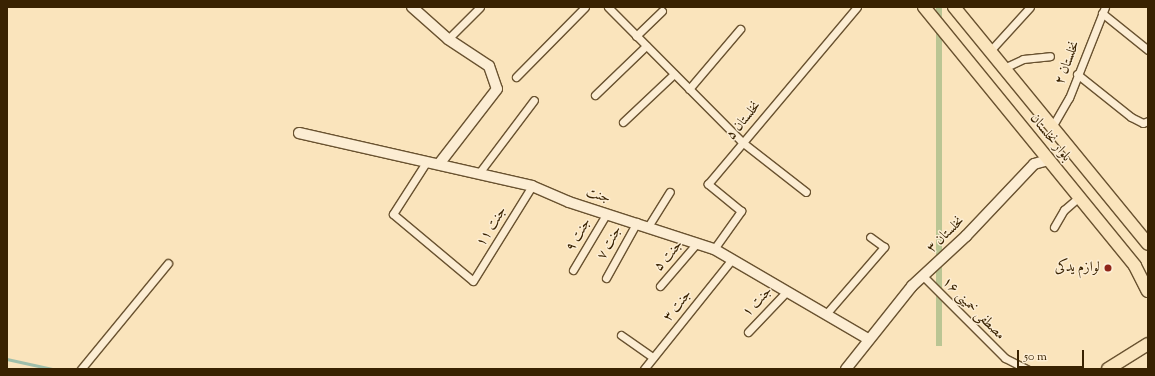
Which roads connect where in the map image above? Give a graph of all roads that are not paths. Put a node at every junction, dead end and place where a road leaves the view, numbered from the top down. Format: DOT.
graph roads {
  1 [pos="412,7"];
  2 [pos="480,7"];
  3 [pos="585,7"];
  4 [pos="857,7"];
  5 [pos="924,7"];
  6 [pos="954,7"];
  7 [pos="1030,7"];
  8 [pos="613,9"];
  9 [pos="1104,10"];
  10 [pos="662,11"];
  11 [pos="740,29"];
  12 [pos="636,36"];
  13 [pos="448,39"];
  14 [pos="646,46"];
  15 [pos="1148,50"];
  16 [pos="990,51"];
  17 [pos="1050,56"];
  18 [pos="1004,68"];
  19 [pos="674,74"];
  20 [pos="1077,74"];
  21 [pos="516,77"];
  22 [pos="689,89"];
  23 [pos="595,95"];
  24 [pos="534,100"];
  25 [pos="1148,121"];
  26 [pos="623,122"];
  27 [pos="1052,127"];
  28 [pos="299,133"];
  29 [pos="742,142"];
  30 [pos="1048,160"];
  31 [pos="427,161"];
  32 [pos="439,164"];
  33 [pos="479,173"];
  34 [pos="532,186"];
  35 [pos="670,192"];
  36 [pos="806,192"];
  37 [pos="1079,198"];
  38 [pos="607,213"];
  39 [pos="637,222"];
  40 [pos="649,225"];
  41 [pos="1054,226"];
  42 [pos="870,236"];
  43 [pos="697,243"];
  44 [pos="1148,244"];
  45 [pos="714,249"];
  46 [pos="732,259"];
  47 [pos="168,263"];
  48 [pos="573,270"];
  49 [pos="923,276"];
  50 [pos="606,278"];
  51 [pos="660,286"];
  52 [pos="1147,287"];
  53 [pos="787,290"];
  54 [pos="826,314"];
  55 [pos="748,332"];
  56 [pos="621,335"];
  57 [pos="868,339"];
  58 [pos="1148,344"];
  59 [pos="653,357"];
  60 [pos="81,369"];
  61 [pos="644,369"];
  62 [pos="846,369"];
  63 [pos="1027,369"];
  64 [pos="1108,369"];
  1 -- 13 [label="street"];
  2 -- 13 [label="street"];
  3 -- 21 [label="street"];
  4 -- 29 [label="street, نخلستان ۵"];
  5 -- 30 [label="main road, بلوار نخلستان"];
  6 -- 16 [label="main road, بلوار نخلستان"];
  7 -- 16 [label="street"];
  8 -- 12 [label="street"];
  9 -- 15 [label="street"];
  9 -- 20 [label="street, نخلستان ۲"];
  10 -- 12 [label="street"];
  11 -- 22 [label="street"];
  12 -- 14 [label="street"];
  13 -- 32 [label="street"];
  14 -- 19 [label="street"];
  14 -- 23 [label="street"];
  16 -- 18 [label="main road, بلوار نخلستان"];
  17 -- 18 [label="street"];
  18 -- 27 [label="main road, بلوار نخلستان"];
  19 -- 22 [label="street"];
  19 -- 26 [label="street"];
  20 -- 25 [label="street"];
  20 -- 27 [label="street, نخلستان ۲"];
  22 -- 29 [label="street"];
  24 -- 33 [label="street"];
  27 -- 44 [label="main road, بلوار نخلستان"];
  28 -- 31 [label="street, جنت"];
  29 -- 36 [label="street"];
  29 -- 45 [label="street, نخلستان ۵"];
  30 -- 37 [label="main road, بلوار نخلستان"];
  30 -- 49 [label="street, نخلستان ۳"];
  31 -- 32 [label="street, جنت"];
  31 -- 34 [label="street, جنت ۱۱"];
  32 -- 33 [label="street, جنت"];
  33 -- 34 [label="street, جنت"];
  34 -- 38 [label="street, جنت"];
  35 -- 40 [label="street"];
  37 -- 41 [label="street"];
  37 -- 52 [label="main road, بلوار نخلستان"];
  38 -- 39 [label="street, جنت"];
  38 -- 48 [label="street, جنت ۹"];
  39 -- 40 [label="street, جنت"];
  39 -- 50 [label="street, جنت ۷"];
  40 -- 43 [label="street, جنت"];
  42 -- 54 [label="street"];
  43 -- 45 [label="street, جنت"];
  43 -- 51 [label="street, جنت ۵"];
  45 -- 46 [label="street, جنت"];
  46 -- 53 [label="street, جنت"];
  46 -- 59 [label="street, جنت ۳"];
  47 -- 60 [label="street"];
  49 -- 57 [label="street, نخلستان ۳"];
  49 -- 63 [label="street, مصطفی خمینی ۱۶"];
  53 -- 54 [label="street, جنت"];
  53 -- 55 [label="street, جنت ۱"];
  54 -- 57 [label="street, جنت"];
  56 -- 59 [label="street"];
  57 -- 62 [label="street, نخلستان ۳"];
  58 -- 64 [label="main road"];
  59 -- 61 [label="street, جنت ۳"];
}
